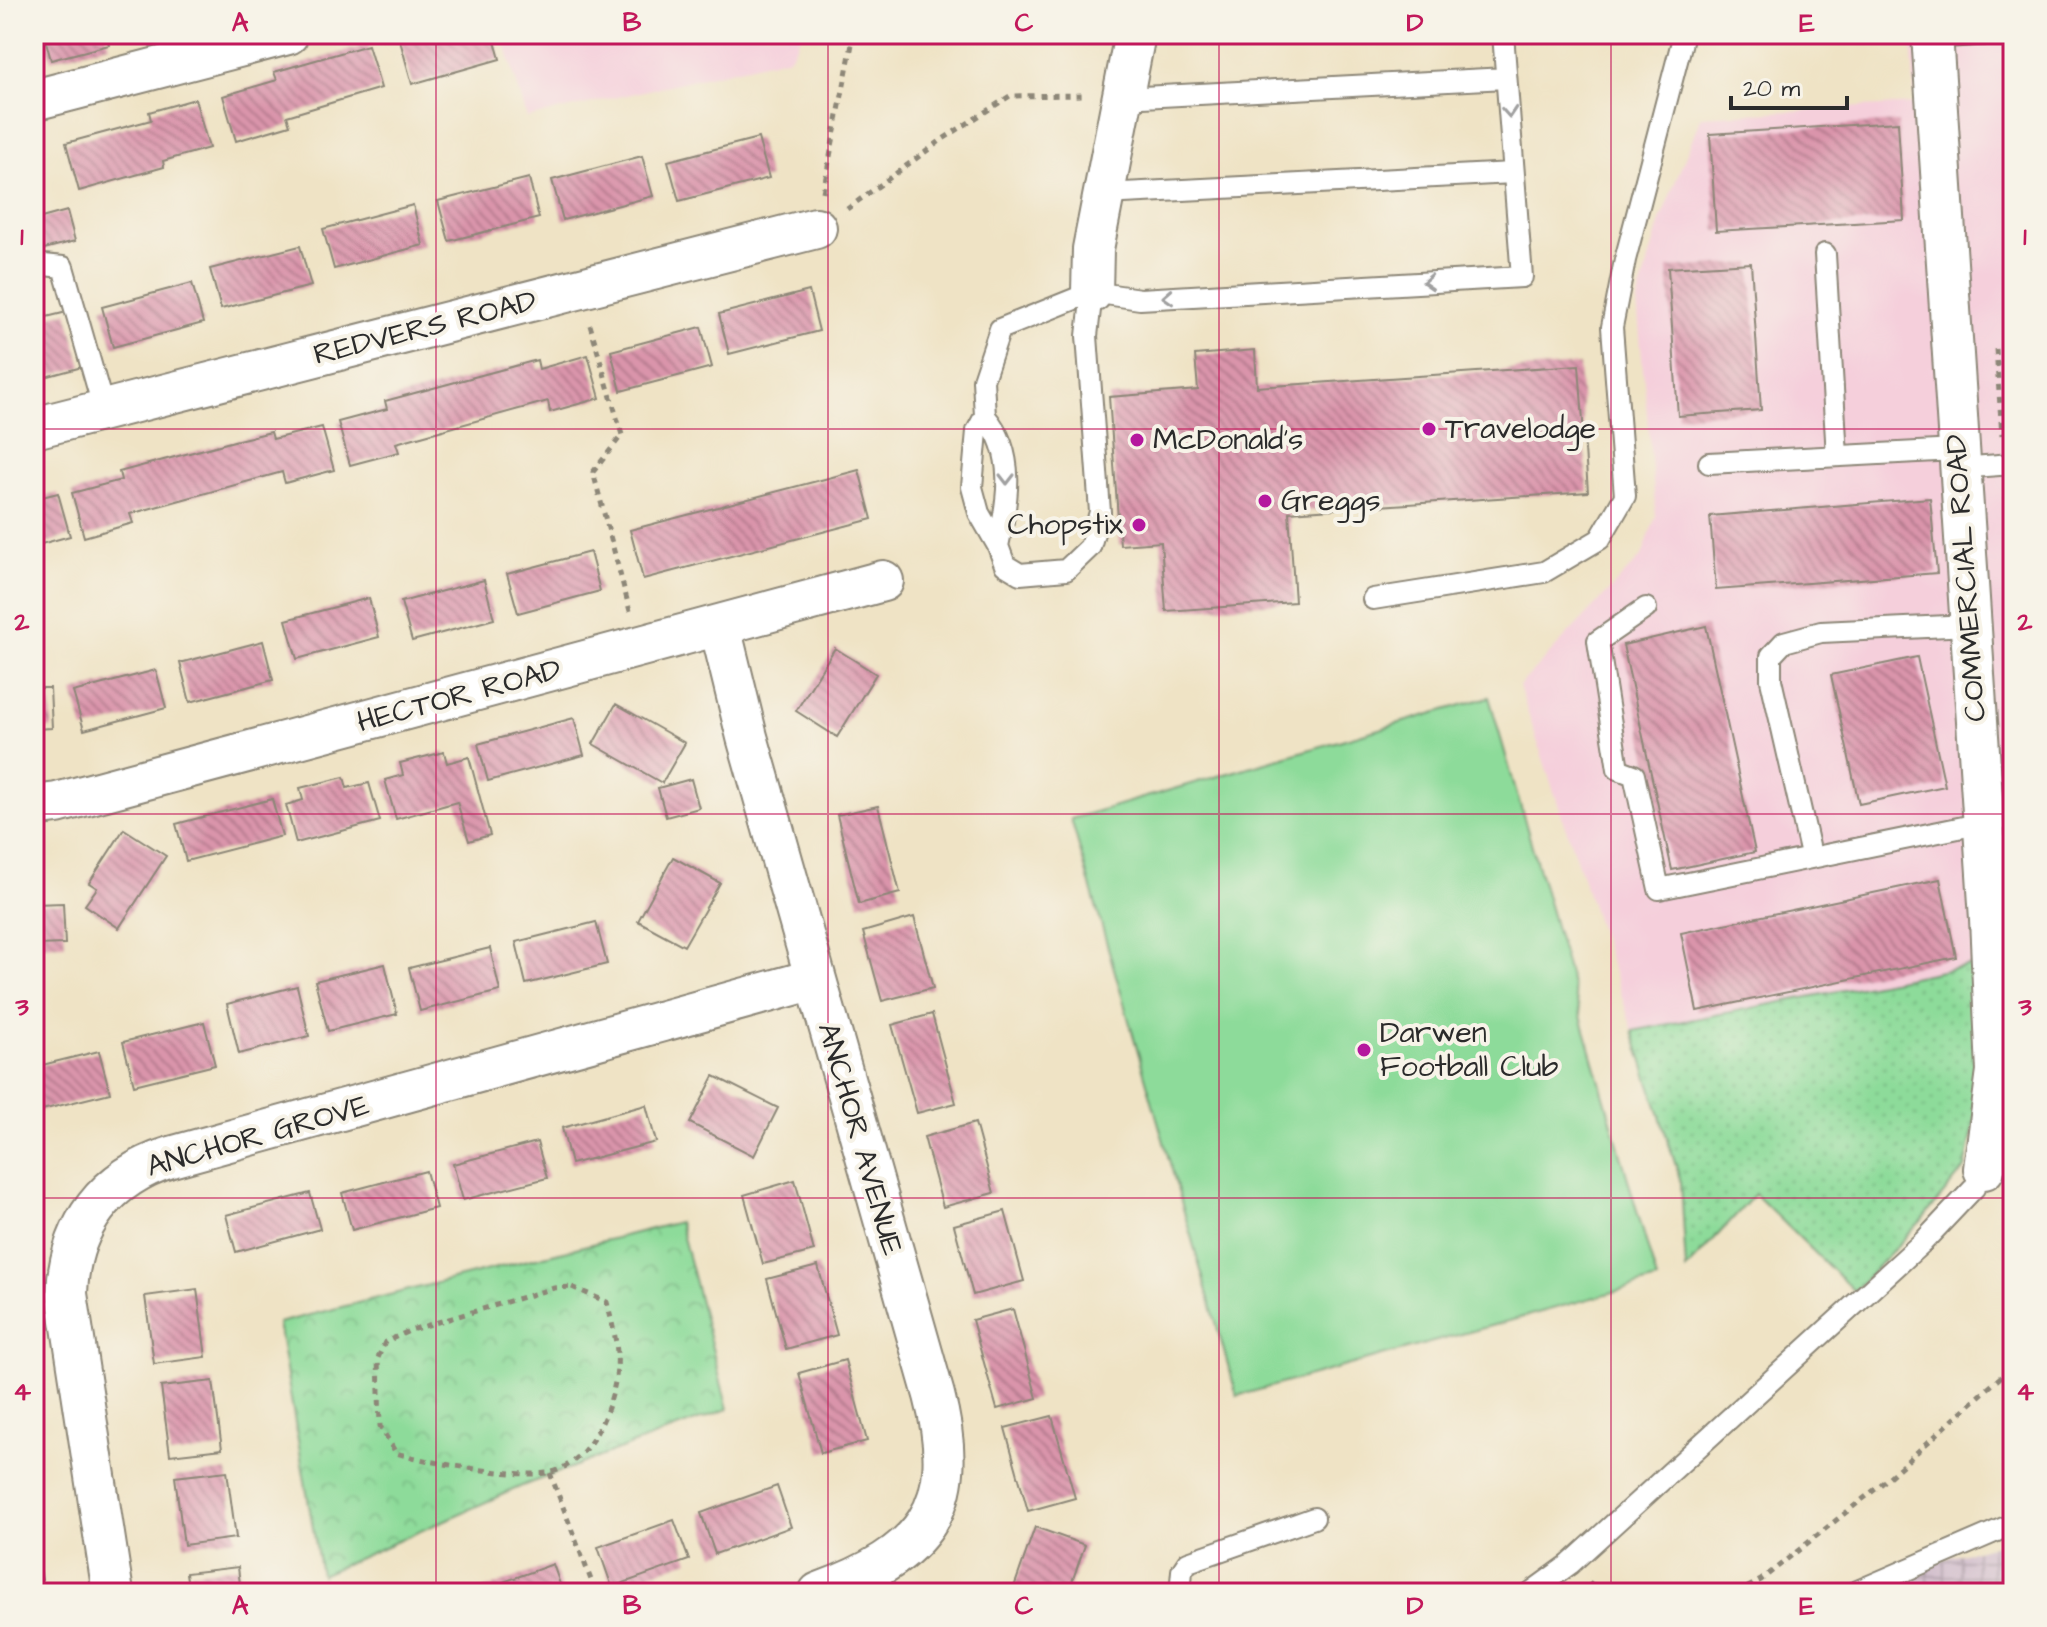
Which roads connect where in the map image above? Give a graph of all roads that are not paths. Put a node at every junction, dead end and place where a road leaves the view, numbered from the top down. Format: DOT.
graph roads {
  1 [pos="288,34"];
  2 [pos="1135,34"];
  3 [pos="1503,34"];
  4 [pos="1684,34"];
  5 [pos="1990,34"];
  6 [pos="1932,36"];
  7 [pos="1506,78"];
  8 [pos="1123,98"];
  9 [pos="34,100"];
  10 [pos="1513,173"];
  11 [pos="1104,194"];
  12 [pos="816,228"];
  13 [pos="1825,254"];
  14 [pos="34,264"];
  15 [pos="1092,292"];
  16 [pos="104,410"];
  17 [pos="985,416"];
  18 [pos="34,428"];
  19 [pos="1837,456"];
  20 [pos="1957,459"];
  21 [pos="1709,463"];
  22 [pos="2013,464"];
  23 [pos="998,546"];
  24 [pos="883,581"];
  25 [pos="1373,599"];
  26 [pos="1646,608"];
  27 [pos="1969,625"];
  28 [pos="720,627"];
  29 [pos="34,806"];
  30 [pos="1983,823"];
  31 [pos="1811,855"];
  32 [pos="815,979"];
  33 [pos="2005,1063"];
  34 [pos="1998,1163"];
  35 [pos="1314,1518"];
  36 [pos="2013,1524"];
  37 [pos="113,1593"];
  38 [pos="819,1593"];
  39 [pos="1180,1593"];
  40 [pos="1530,1593"];
  41 [pos="1853,1593"];
  1 -- 9 [label="street"];
  2 -- 8 [label="street"];
  3 -- 7 [label="lane"];
  4 -- 25 [label="lane"];
  5 -- 6 [label="lane"];
  6 -- 20 [label="street, COMMERCIAL ROAD"];
  7 -- 8 [label="lane"];
  7 -- 10 [label="lane, one-way"];
  8 -- 11 [label="street"];
  10 -- 11 [label="lane"];
  10 -- 15 [label="lane, one-way"];
  11 -- 15 [label="street"];
  12 -- 16 [label="street, REDVERS ROAD"];
  13 -- 19 [label="lane"];
  14 -- 16 [label="lane"];
  15 -- 17 [label="lane"];
  15 -- 23 [label="lane"];
  16 -- 18 [label="street, REDVERS ROAD"];
  17 -- 23 [label="lane, one-way"];
  17 -- 23 [label="lane"];
  19 -- 20 [label="lane"];
  19 -- 21 [label="lane"];
  20 -- 22 [label="lane"];
  20 -- 27 [label="street, COMMERCIAL ROAD"];
  24 -- 28 [label="street, HECTOR ROAD"];
  26 -- 31 [label="lane"];
  27 -- 30 [label="street, COMMERCIAL ROAD"];
  27 -- 31 [label="lane"];
  28 -- 29 [label="street, HECTOR ROAD"];
  28 -- 32 [label="street, ANCHOR AVENUE"];
  30 -- 31 [label="lane"];
  30 -- 33 [label="street, COMMERCIAL ROAD"];
  32 -- 37 [label="street, ANCHOR GROVE"];
  32 -- 38 [label="street, ANCHOR AVENUE"];
  33 -- 34 [label="street, COMMERCIAL ROAD"];
  34 -- 40 [label="lane"];
  35 -- 39 [label="lane"];
  36 -- 41 [label="lane"];
}
